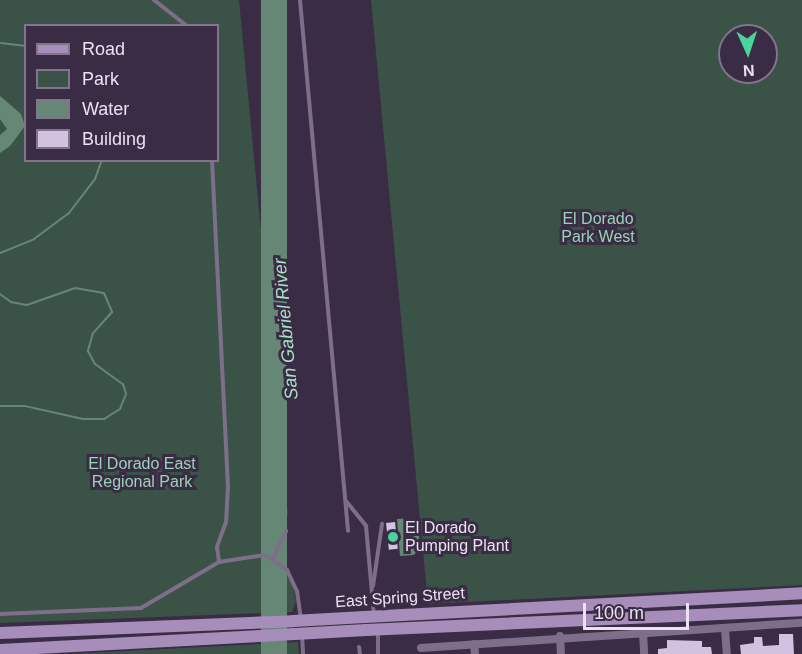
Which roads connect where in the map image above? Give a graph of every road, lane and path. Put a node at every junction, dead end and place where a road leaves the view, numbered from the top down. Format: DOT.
graph roads {
  1 [pos="154,0"];
  2 [pos="300,0"];
  3 [pos="184,24"];
  4 [pos="212,162"];
  5 [pos="346,501"];
  6 [pos="382,524"];
  7 [pos="286,531"];
  8 [pos="348,531"];
  9 [pos="273,558"];
  10 [pos="219,562"];
  11 [pos="802,593"];
  12 [pos="372,596"];
  13 [pos="802,610"];
  14 [pos="0,614"];
  15 [pos="370,617"];
  16 [pos="802,623"];
  17 [pos="725,628"];
  18 [pos="372,630"];
  19 [pos="643,632"];
  20 [pos="0,633"];
  21 [pos="560,636"];
  22 [pos="474,644"];
  23 [pos="359,647"];
  24 [pos="421,648"];
  25 [pos="0,650"];
  26 [pos="303,654"];
  27 [pos="360,654"];
  28 [pos="378,654"];
  29 [pos="475,654"];
  30 [pos="561,654"];
  31 [pos="644,654"];
  32 [pos="727,654"];
  1 -- 3 [label="lane"];
  2 -- 5 [label="lane"];
  4 -- 10 [label="lane"];
  5 -- 8 [label="lane"];
  5 -- 12 [label="lane"];
  6 -- 12 [label="lane"];
  7 -- 9 [label="lane"];
  9 -- 10 [label="lane"];
  9 -- 26 [label="lane"];
  10 -- 14 [label="lane"];
  11 -- 15 [label="main road, East Spring Street"];
  12 -- 15 [label="lane"];
  13 -- 18 [label="main road, East Spring Street"];
  15 -- 20 [label="main road, East Spring Street, bridge"];
  16 -- 17 [label="street"];
  17 -- 19 [label="street"];
  17 -- 32 [label="street"];
  18 -- 25 [label="main road, East Spring Street, bridge"];
  18 -- 28 [label="lane"];
  19 -- 21 [label="street"];
  19 -- 31 [label="street"];
  21 -- 22 [label="street"];
  21 -- 30 [label="street"];
  22 -- 24 [label="street"];
  22 -- 29 [label="street"];
  23 -- 27 [label="lane"];
}
